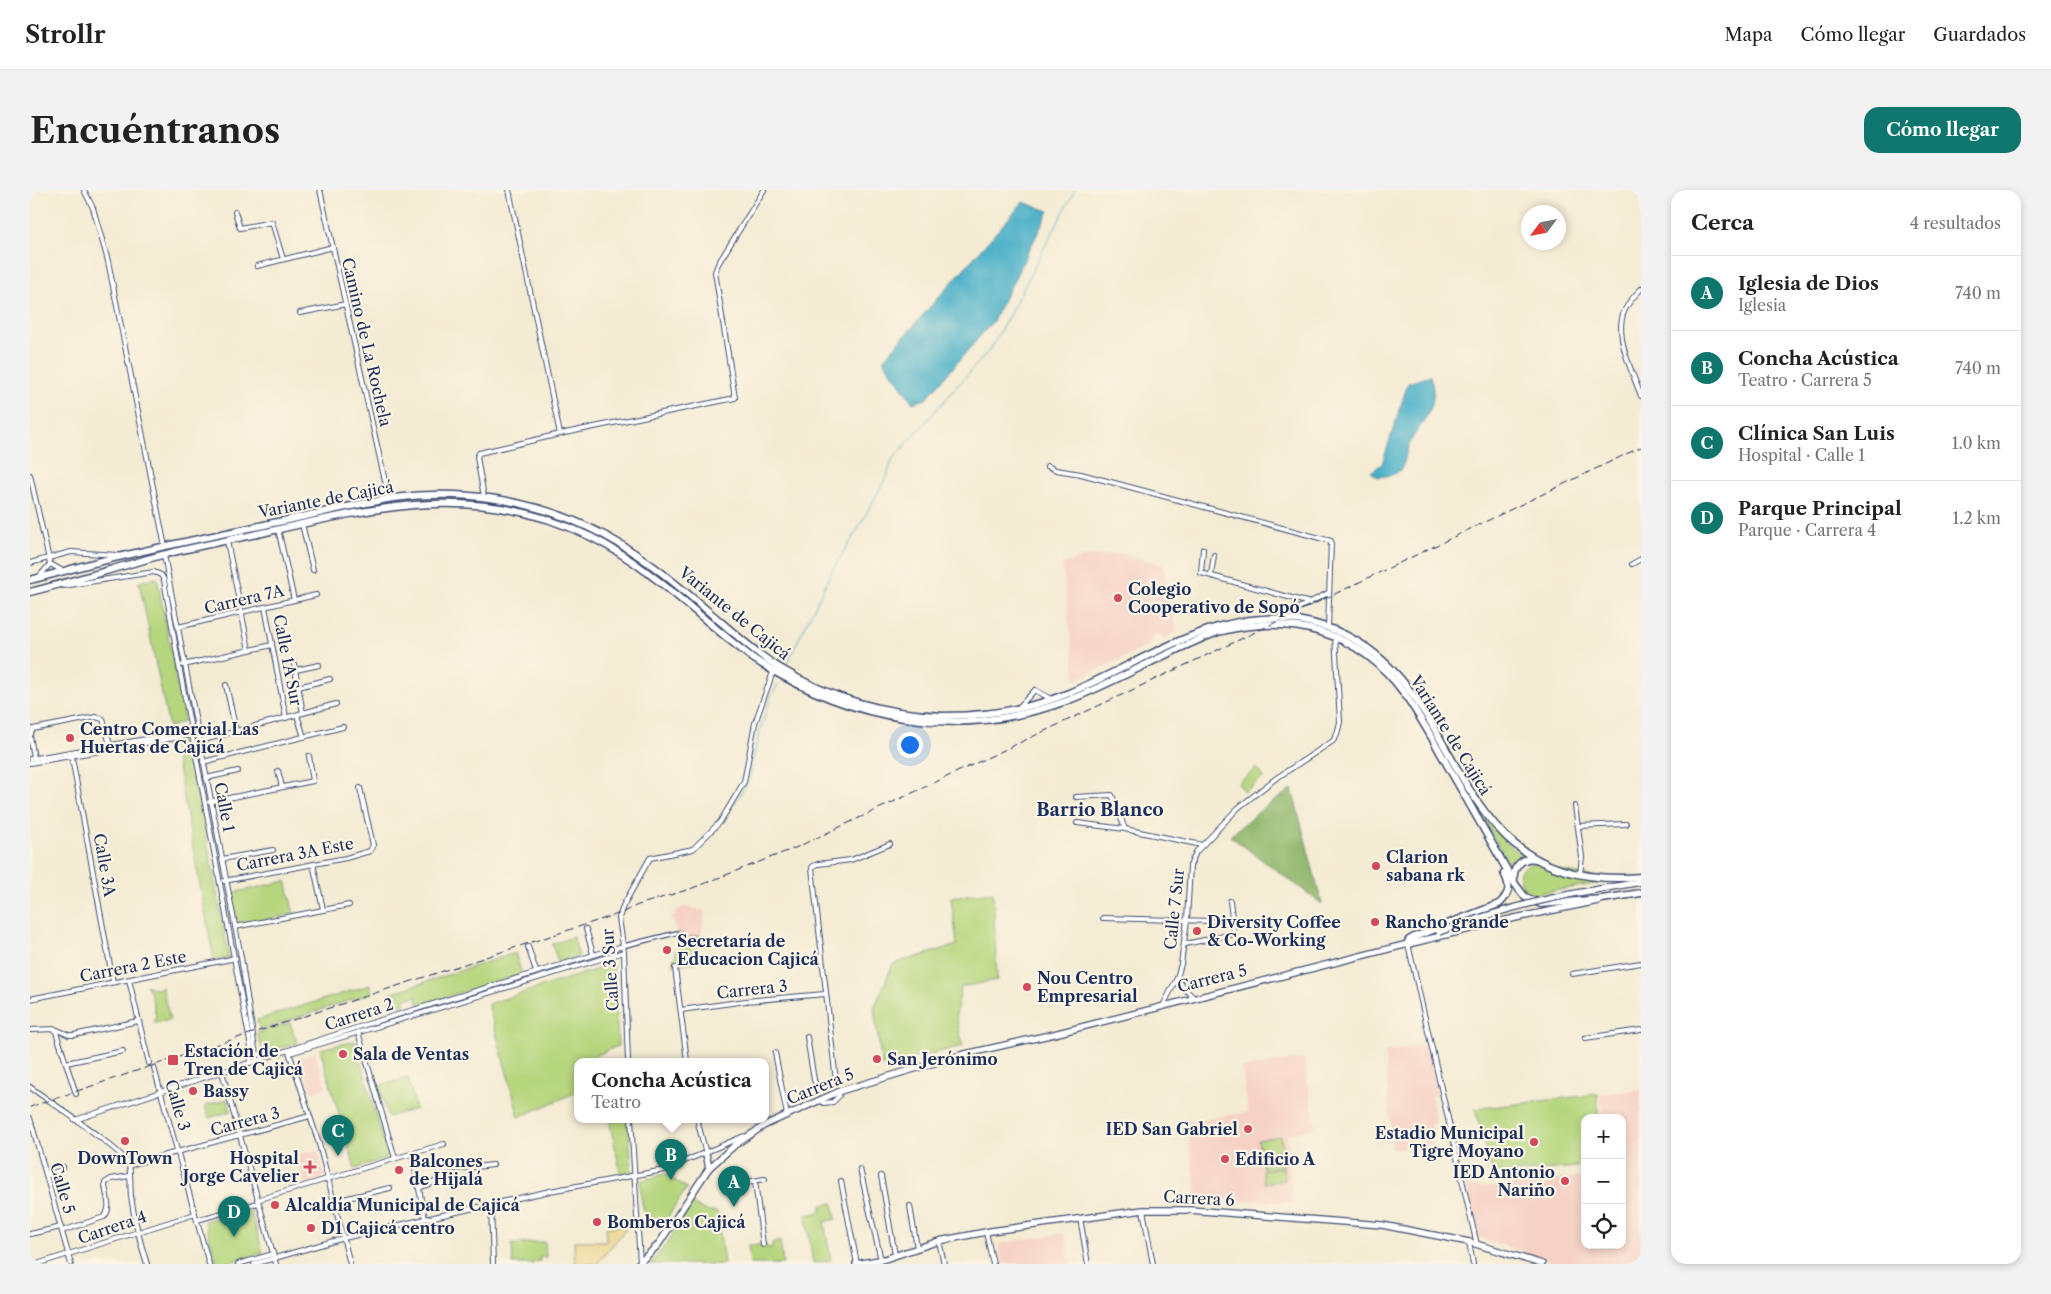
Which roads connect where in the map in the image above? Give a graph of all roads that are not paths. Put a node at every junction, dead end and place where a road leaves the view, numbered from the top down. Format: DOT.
graph roads {
  1 [pos="84,190"];
  2 [pos="320,190"];
  3 [pos="508,190"];
  4 [pos="764,190"];
  5 [pos="235,212"];
  6 [pos="333,248"];
  7 [pos="283,259"];
  8 [pos="257,266"];
  9 [pos="1641,289"];
  10 [pos="346,304"];
  11 [pos="300,313"];
  12 [pos="1641,396"];
  13 [pos="560,434"];
  14 [pos="485,444"];
  15 [pos="486,450"];
  16 [pos="1047,466"];
  17 [pos="30,476"];
  18 [pos="484,497"];
  19 [pos="389,499"];
  20 [pos="302,524"];
  21 [pos="278,529"];
  22 [pos="227,540"];
  23 [pos="164,547"];
  24 [pos="1203,549"];
  25 [pos="124,555"];
  26 [pos="164,555"];
  27 [pos="1214,555"];
  28 [pos="48,558"];
  29 [pos="1641,559"];
  30 [pos="30,563"];
  31 [pos="50,564"];
  32 [pos="1632,564"];
  33 [pos="313,570"];
  34 [pos="65,572"];
  35 [pos="1211,575"];
  36 [pos="38,578"];
  37 [pos="30,580"];
  38 [pos="56,586"];
  39 [pos="30,592"];
  40 [pos="1328,593"];
  41 [pos="316,595"];
  42 [pos="294,600"];
  43 [pos="1310,603"];
  44 [pos="265,606"];
  45 [pos="241,612"];
  46 [pos="1279,618"];
  47 [pos="178,627"];
  48 [pos="1328,628"];
  49 [pos="1335,636"];
  50 [pos="272,645"];
  51 [pos="248,650"];
  52 [pos="294,664"];
  53 [pos="185,665"];
  54 [pos="319,665"];
  55 [pos="179,666"];
  56 [pos="296,670"];
  57 [pos="777,671"];
  58 [pos="330,679"];
  59 [pos="796,681"];
  60 [pos="226,684"];
  61 [pos="298,687"];
  62 [pos="1051,699"];
  63 [pos="336,704"];
  64 [pos="1018,708"];
  65 [pos="302,713"];
  66 [pos="297,714"];
  67 [pos="286,718"];
  68 [pos="343,726"];
  69 [pos="236,731"];
  70 [pos="198,732"];
  71 [pos="191,733"];
  72 [pos="304,737"];
  73 [pos="200,741"];
  74 [pos="110,745"];
  75 [pos="71,754"];
  76 [pos="309,756"];
  77 [pos="32,758"];
  78 [pos="203,762"];
  79 [pos="30,763"];
  80 [pos="238,771"];
  81 [pos="278,771"];
  82 [pos="206,778"];
  83 [pos="282,788"];
  84 [pos="360,788"];
  85 [pos="1076,797"];
  86 [pos="211,802"];
  87 [pos="205,803"];
  88 [pos="1575,806"];
  89 [pos="1077,823"];
  90 [pos="1626,824"];
  91 [pos="1578,826"];
  92 [pos="1125,829"];
  93 [pos="890,844"];
  94 [pos="1492,844"];
  95 [pos="1202,845"];
  96 [pos="272,850"];
  97 [pos="222,859"];
  98 [pos="1540,860"];
  99 [pos="313,864"];
  100 [pos="1580,874"];
  101 [pos="1641,877"];
  102 [pos="226,881"];
  103 [pos="219,882"];
  104 [pos="1641,882"];
  105 [pos="1515,884"];
  106 [pos="1641,893"];
  107 [pos="1602,899"];
  108 [pos="1230,901"];
  109 [pos="350,905"];
  110 [pos="323,909"];
  111 [pos="1102,918"];
  112 [pos="1187,920"];
  113 [pos="1212,921"];
  114 [pos="235,928"];
  115 [pos="586,929"];
  116 [pos="676,933"];
  117 [pos="1185,944"];
  118 [pos="1406,944"];
  119 [pos="623,946"];
  120 [pos="528,947"];
  121 [pos="624,952"];
  122 [pos="593,954"];
  123 [pos="240,957"];
  124 [pos="234,959"];
  125 [pos="1641,963"];
  126 [pos="675,968"];
  127 [pos="536,971"];
  128 [pos="1572,974"];
  129 [pos="1177,978"];
  130 [pos="129,980"];
  131 [pos="113,982"];
  132 [pos="825,994"];
  133 [pos="1193,997"];
  134 [pos="30,999"];
  135 [pos="1164,1004"];
  136 [pos="681,1010"];
  137 [pos="138,1021"];
  138 [pos="55,1029"];
  139 [pos="30,1030"];
  140 [pos="1641,1030"];
  141 [pos="358,1032"];
  142 [pos="807,1037"];
  143 [pos="1585,1038"];
  144 [pos="123,1052"];
  145 [pos="289,1052"];
  146 [pos="775,1053"];
  147 [pos="266,1058"];
  148 [pos="628,1058"];
  149 [pos="686,1058"];
  150 [pos="66,1063"];
  151 [pos="149,1063"];
  152 [pos="250,1063"];
  153 [pos="154,1068"];
  154 [pos="222,1072"];
  155 [pos="836,1081"];
  156 [pos="30,1087"];
  157 [pos="818,1089"];
  158 [pos="161,1092"];
  159 [pos="76,1094"];
  160 [pos="787,1114"];
  161 [pos="310,1116"];
  162 [pos="30,1118"];
  163 [pos="75,1120"];
  164 [pos="631,1123"];
  165 [pos="699,1123"];
  166 [pos="748,1134"];
  167 [pos="240,1135"];
  168 [pos="444,1144"];
  169 [pos="178,1152"];
  170 [pos="412,1154"];
  171 [pos="706,1154"];
  172 [pos="395,1158"];
  173 [pos="129,1165"];
  174 [pos="493,1165"];
  175 [pos="62,1167"];
  176 [pos="709,1168"];
  177 [pos="860,1169"];
  178 [pos="46,1175"];
  179 [pos="129,1176"];
  180 [pos="881,1176"];
  181 [pos="634,1177"];
  182 [pos="765,1179"];
  183 [pos="329,1180"];
  184 [pos="755,1181"];
  185 [pos="841,1181"];
  186 [pos="746,1182"];
  187 [pos="390,1188"];
  188 [pos="419,1188"];
  189 [pos="258,1202"];
  190 [pos="335,1202"];
  191 [pos="491,1205"];
  192 [pos="910,1206"];
  193 [pos="1143,1210"];
  194 [pos="195,1214"];
  195 [pos="1080,1218"];
  196 [pos="425,1219"];
  197 [pos="197,1220"];
  198 [pos="61,1229"];
  199 [pos="137,1231"];
  200 [pos="986,1232"];
  201 [pos="30,1234"];
  202 [pos="344,1238"];
  203 [pos="939,1242"];
  204 [pos="1469,1242"];
  205 [pos="1477,1244"];
  206 [pos="763,1245"];
  207 [pos="917,1248"];
  208 [pos="68,1255"];
  209 [pos="895,1255"];
  210 [pos="274,1256"];
  211 [pos="884,1261"];
  212 [pos="639,1263"];
  213 [pos="37,1264"];
  214 [pos="71,1264"];
  215 [pos="146,1264"];
  216 [pos="209,1264"];
  217 [pos="238,1264"];
  218 [pos="254,1264"];
  219 [pos="276,1264"];
  220 [pos="350,1264"];
  221 [pos="493,1264"];
  222 [pos="856,1264"];
  223 [pos="944,1264"];
  224 [pos="993,1264"];
  225 [pos="1088,1264"];
  226 [pos="1153,1264"];
  227 [pos="1472,1264"];
  228 [pos="1542,1264"];
  1 -- 23 [label="street"];
  2 -- 6 [label="street, Camino de La Rochela"];
  3 -- 13 [label="street"];
  4 -- 13 [label="street"];
  5 -- 7 [label="street"];
  6 -- 7 [label="street"];
  6 -- 10 [label="street, Camino de La Rochela"];
  7 -- 8 [label="street"];
  9 -- 12 [label="street"];
  10 -- 11 [label="street"];
  10 -- 19 [label="street, Camino de La Rochela"];
  13 -- 15 [label="street"];
  14 -- 15 [label="street"];
  15 -- 18 [label="street"];
  16 -- 40 [label="street"];
  17 -- 28 [label="street"];
  18 -- 19 [label="highway, Variante de Cajicá"];
  18 -- 57 [label="highway, Variante de Cajicá"];
  19 -- 23 [label="highway, Variante de Cajicá"];
  20 -- 21 [label="highway, Variante de Cajicá"];
  20 -- 33 [label="street"];
  20 -- 57 [label="highway, Variante de Cajicá"];
  21 -- 22 [label="highway, Variante de Cajicá"];
  21 -- 42 [label="street"];
  22 -- 26 [label="highway, Variante de Cajicá"];
  22 -- 45 [label="street"];
  23 -- 25 [label="highway, Variante de Cajicá"];
  24 -- 35 [label="street"];
  25 -- 28 [label="street"];
  25 -- 34 [label="highway, Variante de Cajicá"];
  26 -- 38 [label="highway, Variante de Cajicá"];
  26 -- 47 [label="street, Calle 1"];
  27 -- 35 [label="street"];
  28 -- 30 [label="street"];
  28 -- 31 [label="street"];
  29 -- 32 [label="street"];
  31 -- 34 [label="street"];
  31 -- 36 [label="street"];
  34 -- 36 [label="highway, Variante de Cajicá"];
  35 -- 43 [label="street"];
  36 -- 37 [label="highway, Variante de Cajicá"];
  38 -- 39 [label="highway, Variante de Cajicá"];
  38 -- 55 [label="street, Calle 1"];
  40 -- 43 [label="street"];
  40 -- 48 [label="street"];
  41 -- 42 [label="street, Carrera 7A"];
  42 -- 44 [label="street, Carrera 7A"];
  43 -- 46 [label="street"];
  44 -- 45 [label="street, Carrera 7A"];
  44 -- 50 [label="street, Calle 1A Sur"];
  45 -- 47 [label="street, Carrera 7A"];
  45 -- 51 [label="street"];
  46 -- 48 [label="highway, Variante de Cajicá"];
  46 -- 62 [label="highway, Variante de Cajicá"];
  47 -- 53 [label="street, Calle 1"];
  48 -- 98 [label="highway, Variante de Cajicá"];
  49 -- 59 [label="highway, Variante de Cajicá"];
  49 -- 94 [label="highway, Variante de Cajicá"];
  49 -- 95 [label="street, Calle 7 Sur"];
  50 -- 51 [label="street"];
  50 -- 67 [label="street, Calle 1A Sur"];
  51 -- 53 [label="street"];
  52 -- 56 [label="street"];
  53 -- 55 [label="street"];
  53 -- 70 [label="street, Calle 1"];
  54 -- 56 [label="street"];
  55 -- 71 [label="street, Calle 1"];
  56 -- 61 [label="street"];
  57 -- 59 [label="highway, Variante de Cajicá"];
  57 -- 119 [label="street, Calle 3 Sur"];
  58 -- 61 [label="street"];
  59 -- 64 [label="highway, Variante de Cajicá"];
  60 -- 69 [label="street"];
  61 -- 65 [label="street"];
  62 -- 64 [label="highway, Variante de Cajicá"];
  62 -- 64 [label="street"];
  63 -- 65 [label="street"];
  65 -- 66 [label="street"];
  66 -- 67 [label="street"];
  66 -- 72 [label="street"];
  67 -- 69 [label="street"];
  68 -- 72 [label="street"];
  69 -- 73 [label="street"];
  70 -- 71 [label="street"];
  70 -- 73 [label="street, Calle 1"];
  71 -- 74 [label="street"];
  71 -- 75 [label="street"];
  71 -- 87 [label="street, Calle 1"];
  72 -- 78 [label="street"];
  73 -- 78 [label="street, Calle 1"];
  74 -- 75 [label="street"];
  74 -- 77 [label="street"];
  75 -- 77 [label="street"];
  75 -- 79 [label="street"];
  75 -- 131 [label="street, Calle 3A"];
  76 -- 83 [label="street"];
  78 -- 82 [label="street, Calle 1"];
  80 -- 82 [label="street"];
  81 -- 83 [label="street"];
  82 -- 86 [label="street, Calle 1"];
  83 -- 86 [label="street"];
  84 -- 99 [label="street, Carrera 3A Este"];
  85 -- 92 [label="street"];
  86 -- 87 [label="street"];
  86 -- 97 [label="street, Calle 1"];
  87 -- 103 [label="street, Calle 1"];
  88 -- 91 [label="street"];
  89 -- 92 [label="street"];
  90 -- 91 [label="street"];
  91 -- 100 [label="street"];
  92 -- 95 [label="street"];
  93 -- 132 [label="street"];
  94 -- 105 [label="highway, Variante de Cajicá"];
  94 -- 118 [label="highway"];
  95 -- 112 [label="street, Calle 7 Sur"];
  96 -- 97 [label="street"];
  97 -- 102 [label="street, Calle 1"];
  98 -- 100 [label="highway, Variante de Cajicá"];
  98 -- 105 [label="highway"];
  99 -- 102 [label="street, Carrera 3A Este"];
  99 -- 110 [label="street"];
  100 -- 101 [label="highway, Variante de Cajicá"];
  102 -- 103 [label="street, Carrera 3A Este"];
  102 -- 114 [label="street, Calle 1"];
  103 -- 124 [label="street, Calle 1"];
  104 -- 118 [label="main road, Carrera 5, bridge"];
  105 -- 107 [label="highway, Variante de Cajicá"];
  106 -- 107 [label="highway, Variante de Cajicá"];
  107 -- 118 [label="main road, Carrera 5"];
  108 -- 117 [label="street"];
  109 -- 110 [label="street"];
  110 -- 114 [label="street"];
  111 -- 112 [label="street"];
  112 -- 113 [label="street"];
  112 -- 117 [label="street, Calle 7 Sur"];
  114 -- 123 [label="street, Calle 1"];
  115 -- 122 [label="street"];
  116 -- 119 [label="street"];
  117 -- 129 [label="street, Calle 7 Sur"];
  118 -- 133 [label="main road, Carrera 5"];
  118 -- 205 [label="street"];
  119 -- 121 [label="street, Calle 3 Sur"];
  119 -- 122 [label="street, Carrera 2"];
  120 -- 127 [label="street"];
  121 -- 141 [label="street"];
  121 -- 148 [label="street, Calle 3 Sur"];
  122 -- 127 [label="street, Carrera 2"];
  123 -- 124 [label="street, Carrera 2 Este"];
  123 -- 147 [label="street, Calle 1"];
  124 -- 130 [label="street, Carrera 2 Este"];
  124 -- 152 [label="street, Calle 1"];
  125 -- 128 [label="street"];
  126 -- 136 [label="street"];
  127 -- 145 [label="street, Carrera 2"];
  129 -- 133 [label="street"];
  129 -- 135 [label="street, Calle 7 Sur"];
  130 -- 131 [label="street, Carrera 2 Este"];
  130 -- 137 [label="street, Calle 3"];
  131 -- 134 [label="street, Carrera 2 Este"];
  132 -- 136 [label="street, Carrera 3"];
  132 -- 155 [label="street"];
  133 -- 135 [label="main road, Carrera 5"];
  135 -- 160 [label="main road, Carrera 5"];
  136 -- 149 [label="street"];
  137 -- 138 [label="street"];
  137 -- 151 [label="street, Calle 3"];
  138 -- 139 [label="street"];
  138 -- 150 [label="street"];
  140 -- 143 [label="street"];
  141 -- 145 [label="street"];
  141 -- 172 [label="street"];
  142 -- 157 [label="street"];
  144 -- 150 [label="street"];
  145 -- 147 [label="street, Carrera 2"];
  145 -- 161 [label="street"];
  146 -- 160 [label="street"];
  147 -- 152 [label="street, Carrera 2"];
  150 -- 159 [label="street"];
  152 -- 154 [label="street, Carrera 2"];
  153 -- 158 [label="street, Calle 3"];
  154 -- 158 [label="street, Carrera 2"];
  154 -- 167 [label="street"];
  156 -- 163 [label="street"];
  158 -- 163 [label="street, Carrera 2"];
  158 -- 169 [label="street, Calle 3"];
  160 -- 166 [label="main road, Carrera 5"];
  161 -- 167 [label="street, Carrera 3"];
  161 -- 183 [label="street"];
  162 -- 178 [label="street, Calle 5"];
  163 -- 173 [label="street"];
  164 -- 181 [label="street"];
  165 -- 171 [label="street"];
  166 -- 171 [label="street, Carrera 5"];
  166 -- 176 [label="main road"];
  167 -- 169 [label="street, Carrera 3"];
  167 -- 189 [label="street"];
  168 -- 170 [label="street"];
  169 -- 173 [label="street, Carrera 3"];
  169 -- 194 [label="street, Calle 3"];
  170 -- 172 [label="street"];
  170 -- 188 [label="street"];
  171 -- 176 [label="main road"];
  171 -- 181 [label="street, Carrera 5"];
  172 -- 183 [label="street"];
  173 -- 179 [label="street"];
  174 -- 188 [label="street"];
  175 -- 178 [label="street"];
  176 -- 212 [label="main road"];
  177 -- 211 [label="street"];
  178 -- 198 [label="street, Calle 5"];
  179 -- 198 [label="street"];
  179 -- 199 [label="street"];
  180 -- 209 [label="street"];
  181 -- 191 [label="street, Carrera 5"];
  181 -- 212 [label="street"];
  182 -- 184 [label="street"];
  183 -- 189 [label="street"];
  183 -- 190 [label="street"];
  184 -- 186 [label="street"];
  184 -- 206 [label="street"];
  185 -- 222 [label="street"];
  187 -- 190 [label="street"];
  188 -- 196 [label="street"];
  189 -- 197 [label="street"];
  189 -- 210 [label="street"];
  190 -- 202 [label="street"];
  191 -- 196 [label="street, Carrera 5"];
  191 -- 221 [label="street"];
  192 -- 207 [label="street"];
  193 -- 195 [label="main road, Carrera 6"];
  193 -- 204 [label="main road, Carrera 6"];
  193 -- 226 [label="street"];
  194 -- 197 [label="street, Calle 3"];
  194 -- 199 [label="street, Carrera 4"];
  195 -- 200 [label="main road, Carrera 6"];
  195 -- 225 [label="street"];
  196 -- 202 [label="street, Carrera 5"];
  197 -- 216 [label="street, Calle 3"];
  198 -- 201 [label="street"];
  198 -- 208 [label="street, Calle 5"];
  199 -- 208 [label="street, Carrera 4"];
  199 -- 215 [label="street"];
  200 -- 203 [label="main road, Carrera 6"];
  200 -- 224 [label="street"];
  202 -- 210 [label="street, Carrera 5"];
  202 -- 220 [label="street"];
  203 -- 207 [label="main road, Carrera 6"];
  203 -- 223 [label="street"];
  204 -- 205 [label="main road, Carrera 6"];
  204 -- 227 [label="street"];
  205 -- 228 [label="main road, Carrera 6"];
  207 -- 209 [label="main road, Carrera 6"];
  208 -- 213 [label="street, Carrera 4"];
  208 -- 214 [label="street, Calle 5"];
  209 -- 211 [label="main road, Carrera 6"];
  210 -- 217 [label="street, Carrera 5"];
  210 -- 218 [label="street, Carrera 5"];
  210 -- 219 [label="street"];
  211 -- 222 [label="main road, Carrera 6"];
}
